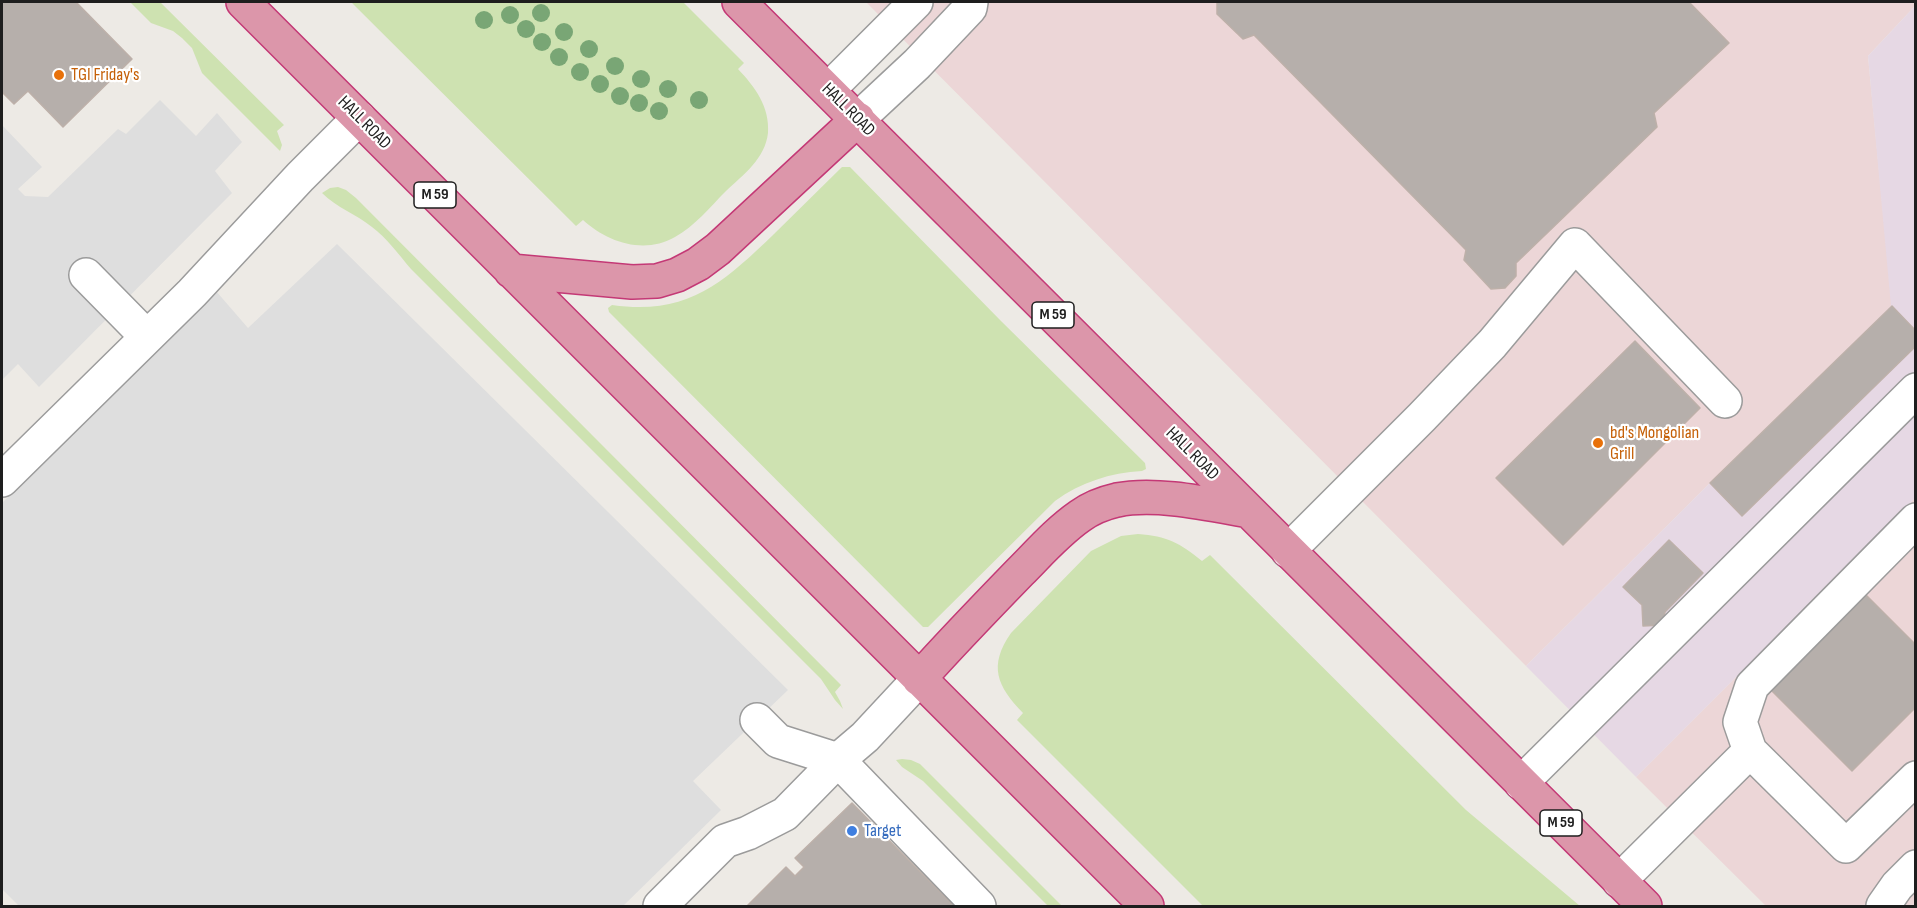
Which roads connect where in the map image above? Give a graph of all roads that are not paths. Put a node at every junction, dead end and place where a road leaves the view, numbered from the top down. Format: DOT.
graph roads {
  1 [pos="243,2"];
  2 [pos="739,2"];
  3 [pos="916,2"];
  4 [pos="971,2"];
  5 [pos="828,90"];
  6 [pos="359,118"];
  7 [pos="858,119"];
  8 [pos="511,271"];
  9 [pos="86,275"];
  10 [pos="147,338"];
  11 [pos="1916,390"];
  12 [pos="1725,401"];
  13 [pos="2,480"];
  14 [pos="1249,511"];
  15 [pos="1916,520"];
  16 [pos="1288,551"];
  17 [pos="920,679"];
  18 [pos="757,720"];
  19 [pos="1750,751"];
  20 [pos="838,760"];
  21 [pos="1916,778"];
  22 [pos="1521,783"];
  23 [pos="1619,881"];
  24 [pos="660,906"];
  25 [pos="979,906"];
  26 [pos="1147,906"];
  27 [pos="1644,906"];
  1 -- 6 [label="highway, HALL ROAD / M 59"];
  2 -- 5 [label="highway, HALL ROAD / M 59"];
  3 -- 5 [label="lane"];
  4 -- 7 [label="lane"];
  5 -- 7 [label="highway, HALL ROAD / M 59"];
  6 -- 8 [label="highway, HALL ROAD / M 59"];
  6 -- 10 [label="lane"];
  7 -- 8 [label="highway"];
  7 -- 14 [label="highway, HALL ROAD / M 59"];
  8 -- 17 [label="highway, HALL ROAD / M 59"];
  9 -- 10 [label="lane"];
  10 -- 13 [label="lane"];
  11 -- 22 [label="lane"];
  12 -- 16 [label="lane"];
  14 -- 16 [label="highway, HALL ROAD / M 59"];
  14 -- 17 [label="highway"];
  15 -- 19 [label="lane"];
  16 -- 22 [label="highway, HALL ROAD / M 59"];
  17 -- 20 [label="lane"];
  17 -- 26 [label="highway, HALL ROAD / M 59"];
  18 -- 20 [label="lane"];
  19 -- 21 [label="lane"];
  19 -- 23 [label="lane"];
  20 -- 24 [label="lane"];
  20 -- 25 [label="lane"];
  22 -- 23 [label="highway, HALL ROAD / M 59"];
  23 -- 27 [label="highway, HALL ROAD / M 59"];
}
